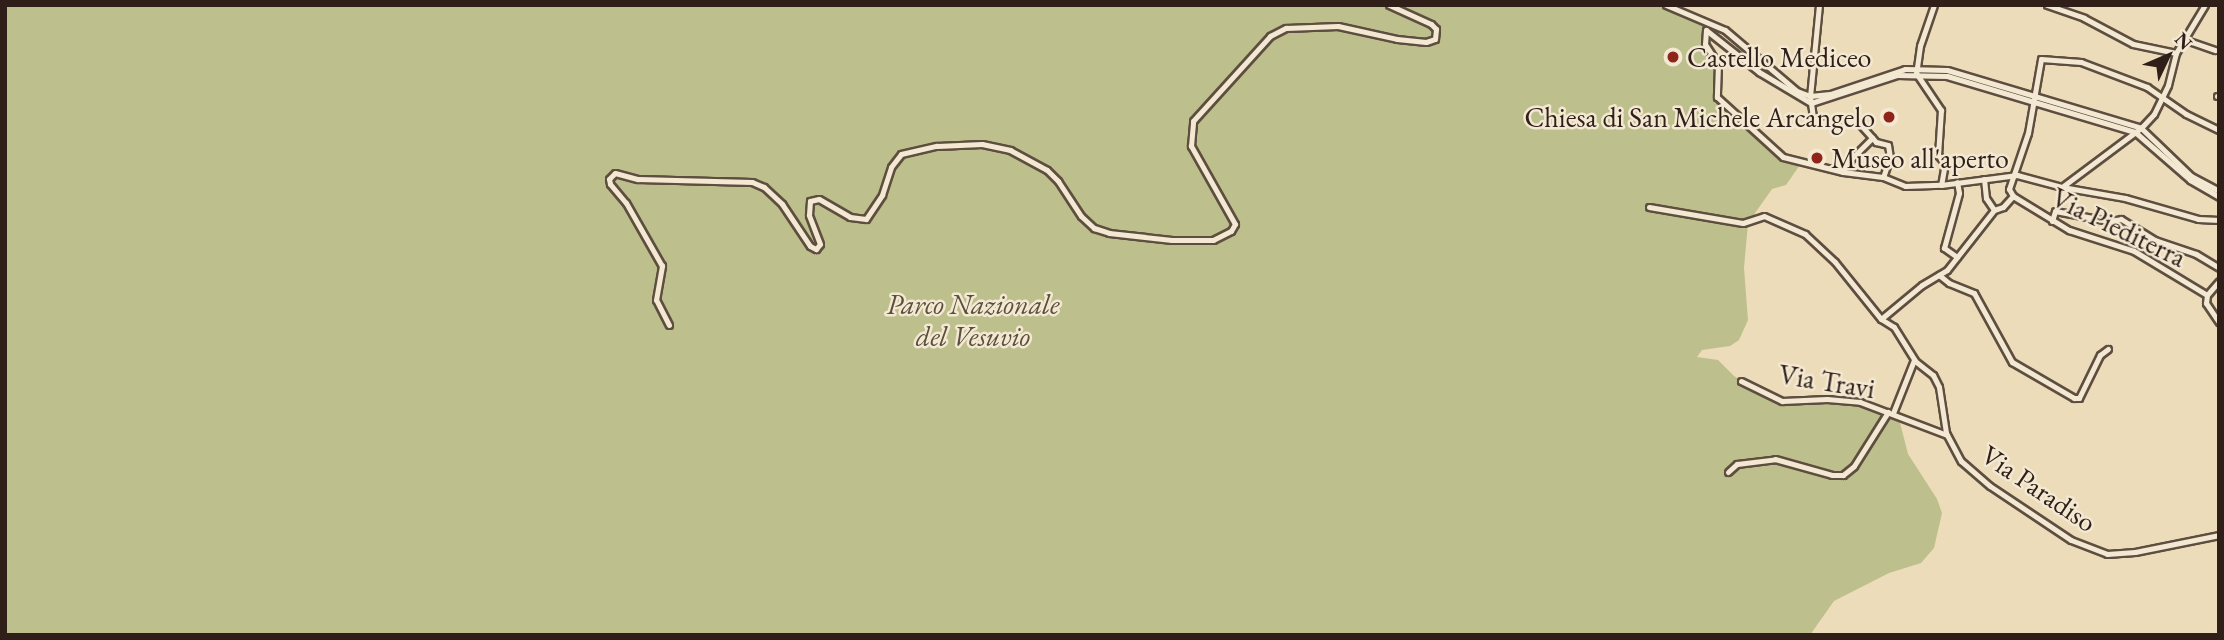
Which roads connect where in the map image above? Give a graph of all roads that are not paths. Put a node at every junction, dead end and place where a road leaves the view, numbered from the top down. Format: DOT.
graph roads {
  1 [pos="1389,5"];
  2 [pos="1666,5"];
  3 [pos="1819,5"];
  4 [pos="1934,5"];
  5 [pos="2047,5"];
  6 [pos="2205,5"];
  7 [pos="1709,28"];
  8 [pos="2183,39"];
  9 [pos="2215,50"];
  10 [pos="2176,53"];
  11 [pos="1917,70"];
  12 [pos="2033,94"];
  13 [pos="1810,96"];
  14 [pos="2163,96"];
  15 [pos="2033,102"];
  16 [pos="1811,103"];
  17 [pos="2141,128"];
  18 [pos="2219,130"];
  19 [pos="2135,132"];
  20 [pos="1872,138"];
  21 [pos="1843,172"];
  22 [pos="2012,175"];
  23 [pos="1883,177"];
  24 [pos="1984,179"];
  25 [pos="1958,182"];
  26 [pos="1941,185"];
  27 [pos="2062,187"];
  28 [pos="2219,191"];
  29 [pos="2013,195"];
  30 [pos="2219,197"];
  31 [pos="1649,206"];
  32 [pos="1993,210"];
  33 [pos="2219,220"];
  34 [pos="2052,221"];
  35 [pos="1956,257"];
  36 [pos="2219,268"];
  37 [pos="1939,275"];
  38 [pos="2219,281"];
  39 [pos="2209,294"];
  40 [pos="2219,296"];
  41 [pos="1881,319"];
  42 [pos="2219,322"];
  43 [pos="669,325"];
  44 [pos="2108,349"];
  45 [pos="1914,359"];
  46 [pos="1741,381"];
  47 [pos="1890,413"];
  48 [pos="1947,435"];
  49 [pos="1728,472"];
  50 [pos="2219,535"];
  1 -- 43 [label="street"];
  2 -- 7 [label="street"];
  3 -- 13 [label="street"];
  4 -- 11 [label="street"];
  5 -- 10 [label="street"];
  6 -- 8 [label="street"];
  7 -- 13 [label="street"];
  7 -- 16 [label="street"];
  7 -- 21 [label="street"];
  8 -- 9 [label="street"];
  8 -- 10 [label="street"];
  10 -- 14 [label="street"];
  11 -- 12 [label="street"];
  11 -- 13 [label="street"];
  11 -- 15 [label="street"];
  11 -- 16 [label="street"];
  11 -- 26 [label="street"];
  12 -- 14 [label="street"];
  12 -- 15 [label="street"];
  12 -- 17 [label="street"];
  13 -- 16 [label="street"];
  14 -- 17 [label="street"];
  14 -- 18 [label="street"];
  15 -- 19 [label="street"];
  15 -- 22 [label="street"];
  16 -- 20 [label="street"];
  17 -- 19 [label="street"];
  17 -- 28 [label="street"];
  19 -- 27 [label="street"];
  19 -- 30 [label="street"];
  20 -- 21 [label="street"];
  20 -- 23 [label="street"];
  21 -- 23 [label="street"];
  22 -- 24 [label="street"];
  22 -- 27 [label="street"];
  22 -- 29 [label="street"];
  23 -- 26 [label="street"];
  24 -- 25 [label="street"];
  24 -- 32 [label="street"];
  25 -- 26 [label="street"];
  25 -- 35 [label="street"];
  27 -- 33 [label="street"];
  29 -- 32 [label="street"];
  29 -- 34 [label="street, Via Piediterra"];
  31 -- 41 [label="street, Via Paradiso"];
  32 -- 35 [label="street"];
  34 -- 36 [label="street"];
  34 -- 39 [label="street, Via Piediterra"];
  35 -- 37 [label="street"];
  37 -- 41 [label="street"];
  37 -- 44 [label="street"];
  38 -- 39 [label="street"];
  39 -- 40 [label="street, Via Piediterra"];
  39 -- 42 [label="street"];
  41 -- 45 [label="street, Via Paradiso"];
  45 -- 47 [label="street"];
  45 -- 48 [label="street, Via Paradiso"];
  46 -- 47 [label="street, Via Travi"];
  47 -- 48 [label="street, Via Travi"];
  47 -- 49 [label="street"];
  48 -- 50 [label="street, Via Paradiso"];
}
